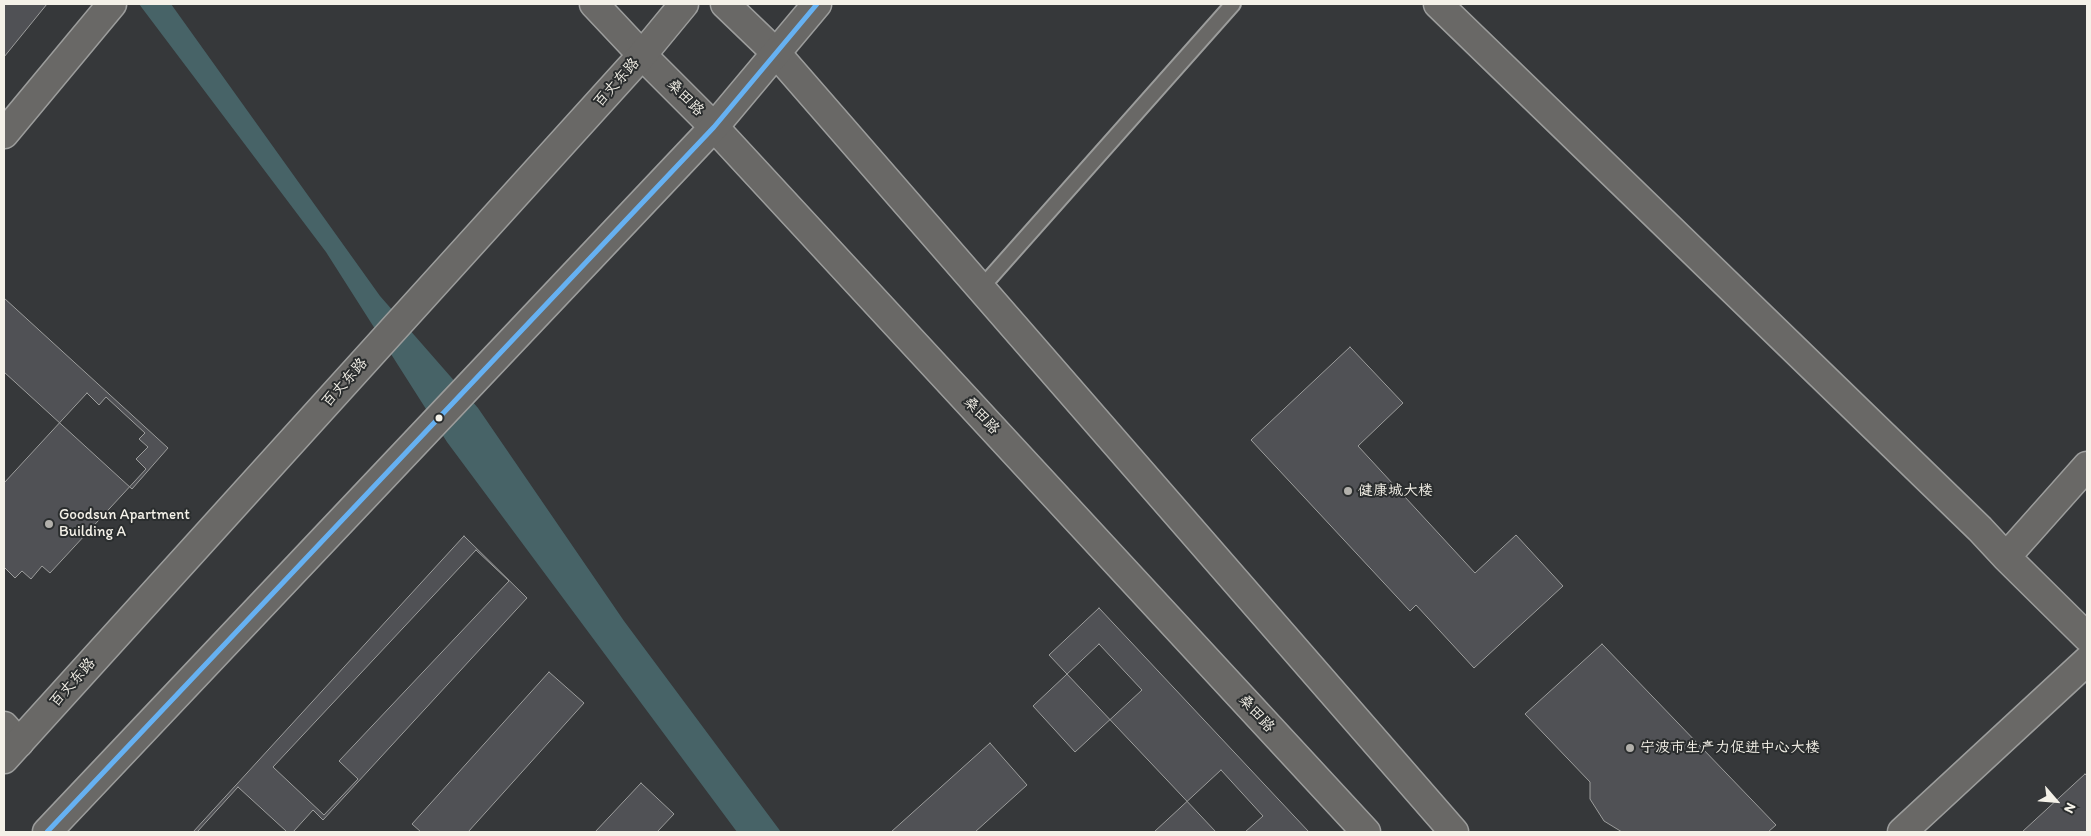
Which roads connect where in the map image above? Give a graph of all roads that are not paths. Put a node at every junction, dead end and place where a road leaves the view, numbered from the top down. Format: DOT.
graph roads {
  1 [pos="112,4"];
  2 [pos="594,4"];
  3 [pos="684,4"];
  4 [pos="725,4"];
  5 [pos="818,4"];
  6 [pos="1233,4"];
  7 [pos="1447,7"];
  8 [pos="776,53"];
  9 [pos="642,56"];
  10 [pos="714,127"];
  11 [pos="4,134"];
  12 [pos="981,288"];
  13 [pos="2087,466"];
  14 [pos="2006,557"];
  15 [pos="2087,637"];
  16 [pos="2087,661"];
  17 [pos="9,743"];
  18 [pos="47,832"];
  19 [pos="1366,832"];
  20 [pos="1454,832"];
  21 [pos="1902,832"];
  1 -- 11 [label="main road"];
  2 -- 9 [label="main road, 桑田路"];
  3 -- 9 [label="main road, 百丈东路"];
  4 -- 8 [label="main road"];
  5 -- 8 [label="main road"];
  6 -- 12 [label="lane"];
  7 -- 14 [label="main road"];
  8 -- 10 [label="main road"];
  8 -- 12 [label="main road"];
  9 -- 10 [label="main road, 桑田路"];
  9 -- 17 [label="main road, 百丈东路"];
  10 -- 18 [label="main road"];
  10 -- 19 [label="main road, 桑田路"];
  12 -- 20 [label="main road"];
  13 -- 14 [label="main road"];
  14 -- 15 [label="main road"];
  16 -- 21 [label="main road"];
}
